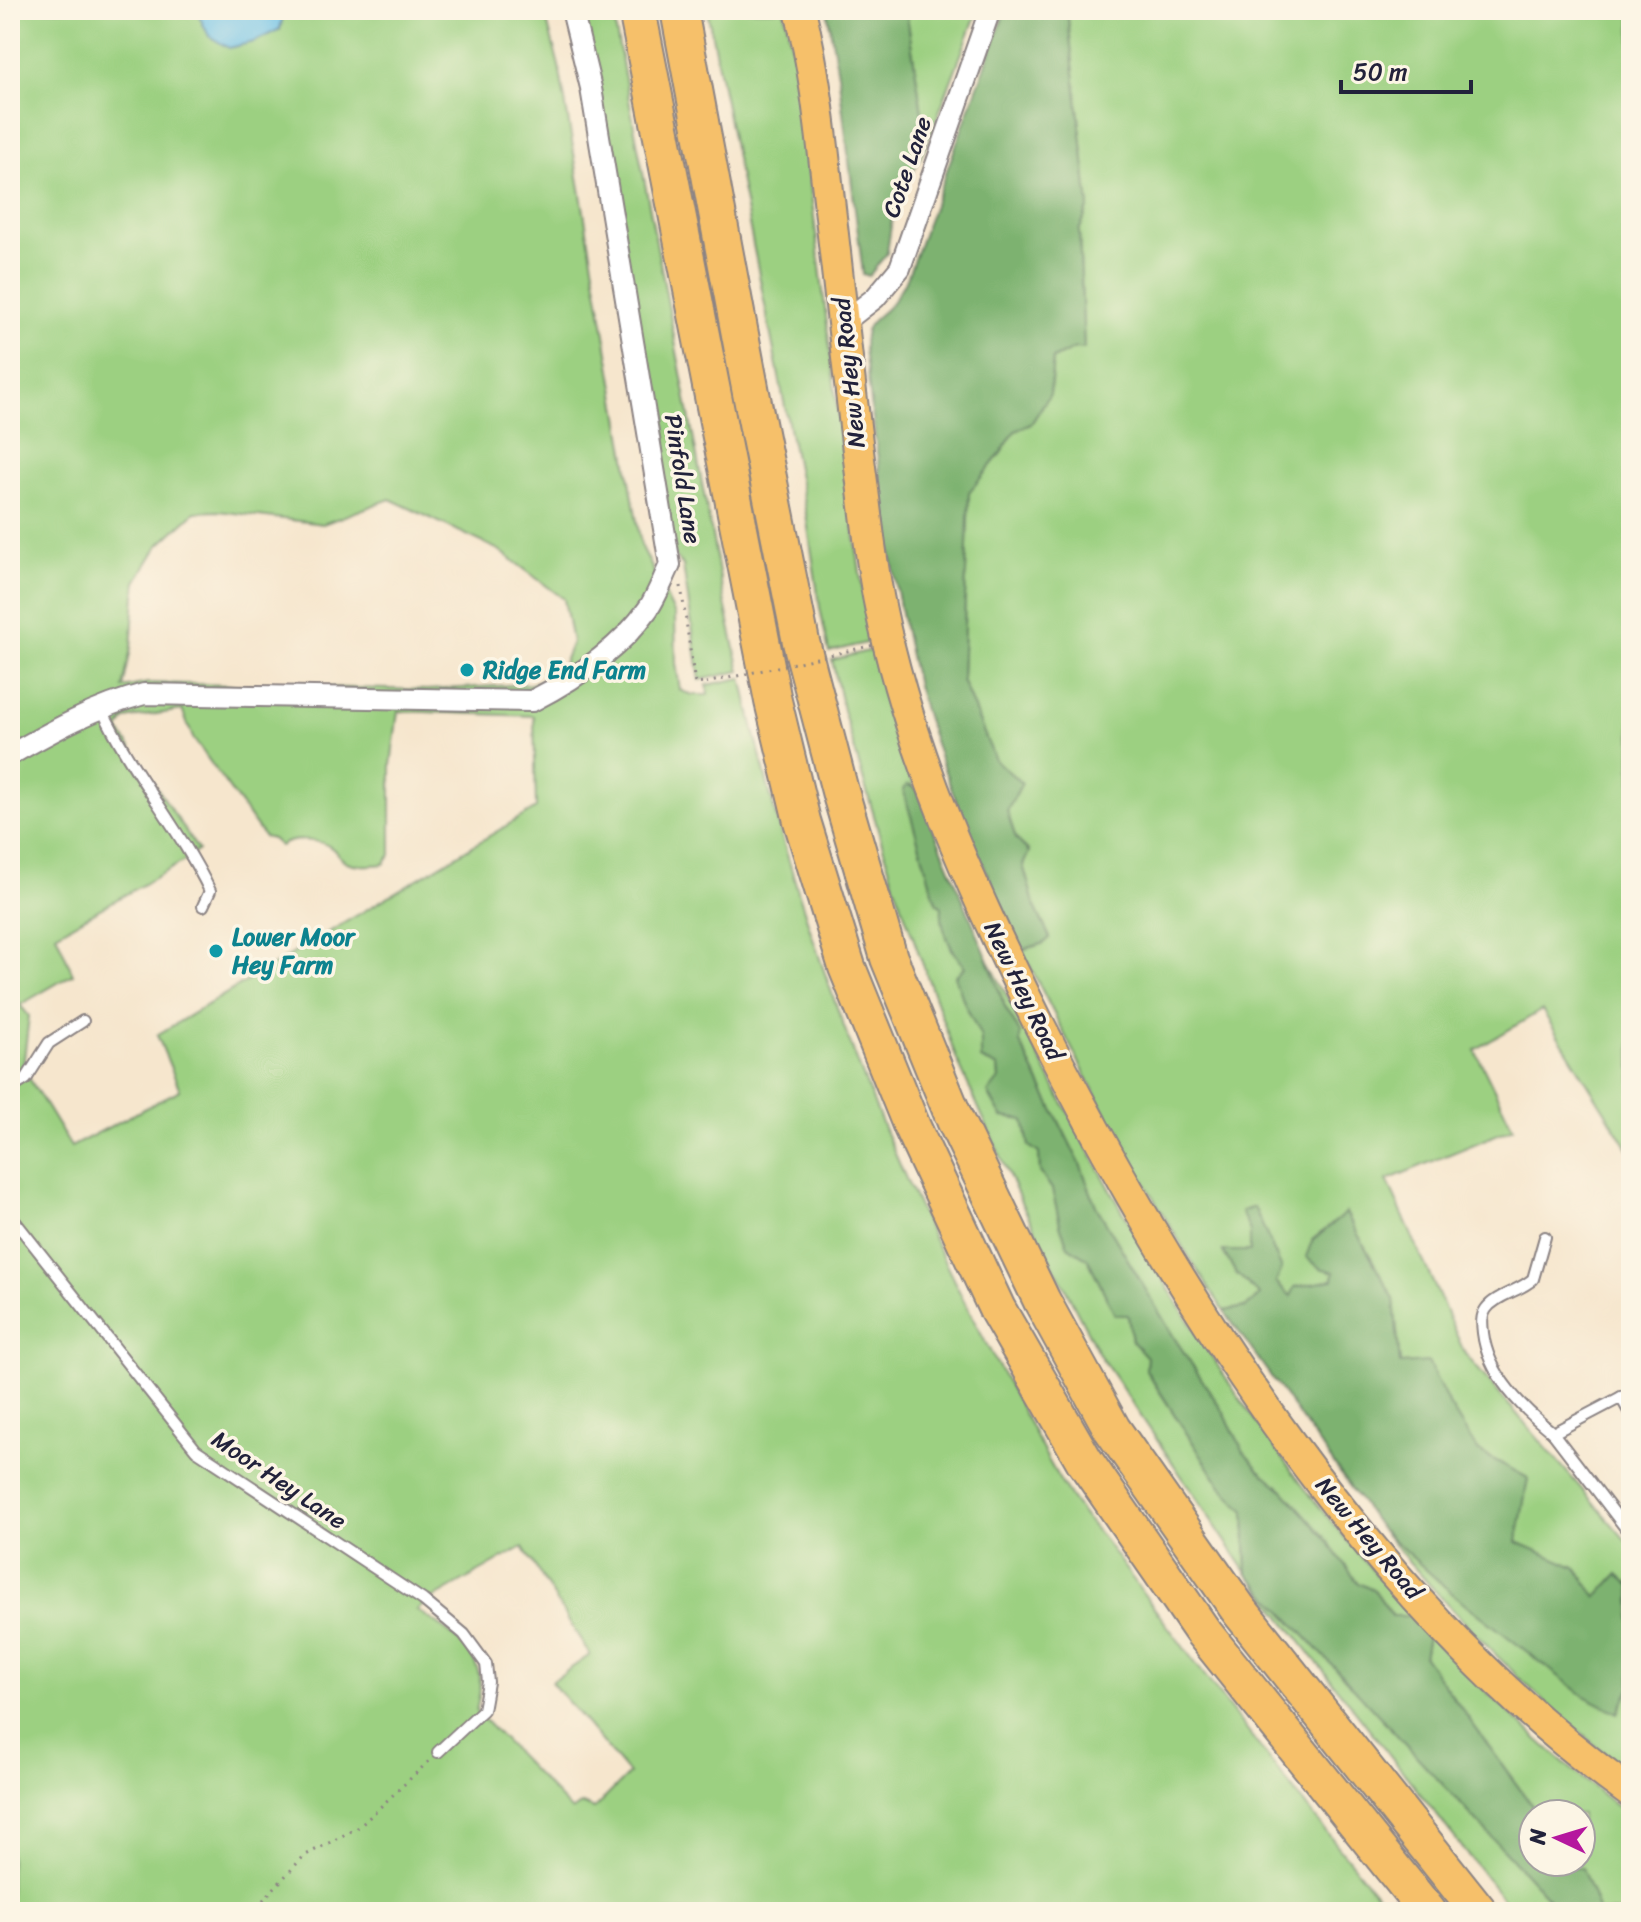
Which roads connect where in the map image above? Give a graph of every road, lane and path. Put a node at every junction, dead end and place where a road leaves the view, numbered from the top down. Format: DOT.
graph roads {
  1 [pos="572,10"];
  2 [pos="637,10"];
  3 [pos="679,10"];
  4 [pos="800,10"];
  5 [pos="990,10"];
  6 [pos="844,322"];
  7 [pos="670,565"];
  8 [pos="874,645"];
  9 [pos="101,707"];
  10 [pos="10,755"];
  11 [pos="203,906"];
  12 [pos="83,1021"];
  13 [pos="10,1089"];
  14 [pos="10,1215"];
  15 [pos="1545,1237"];
  16 [pos="1626,1394"];
  17 [pos="1631,1415"];
  18 [pos="1553,1433"];
  19 [pos="1631,1535"];
  20 [pos="438,1752"];
  21 [pos="1631,1793"];
  22 [pos="252,1912"];
  23 [pos="1428,1912"];
  24 [pos="1479,1912"];
  1 -- 7 [label="street, Pinfold Lane"];
  2 -- 23 [label="highway"];
  3 -- 24 [label="highway"];
  4 -- 6 [label="main road, New Hey Road"];
  5 -- 6 [label="street, Cote Lane"];
  6 -- 21 [label="main road, New Hey Road"];
  7 -- 8 [label="path, bridge"];
  7 -- 9 [label="street, Pinfold Lane"];
  9 -- 10 [label="street, Pinfold Lane"];
  9 -- 11 [label="lane"];
  12 -- 13 [label="lane"];
  14 -- 20 [label="lane, Moor Hey Lane"];
  15 -- 18 [label="lane"];
  16 -- 17 [label="lane"];
  16 -- 18 [label="lane"];
  18 -- 19 [label="lane"];
  20 -- 22 [label="path"];
}
